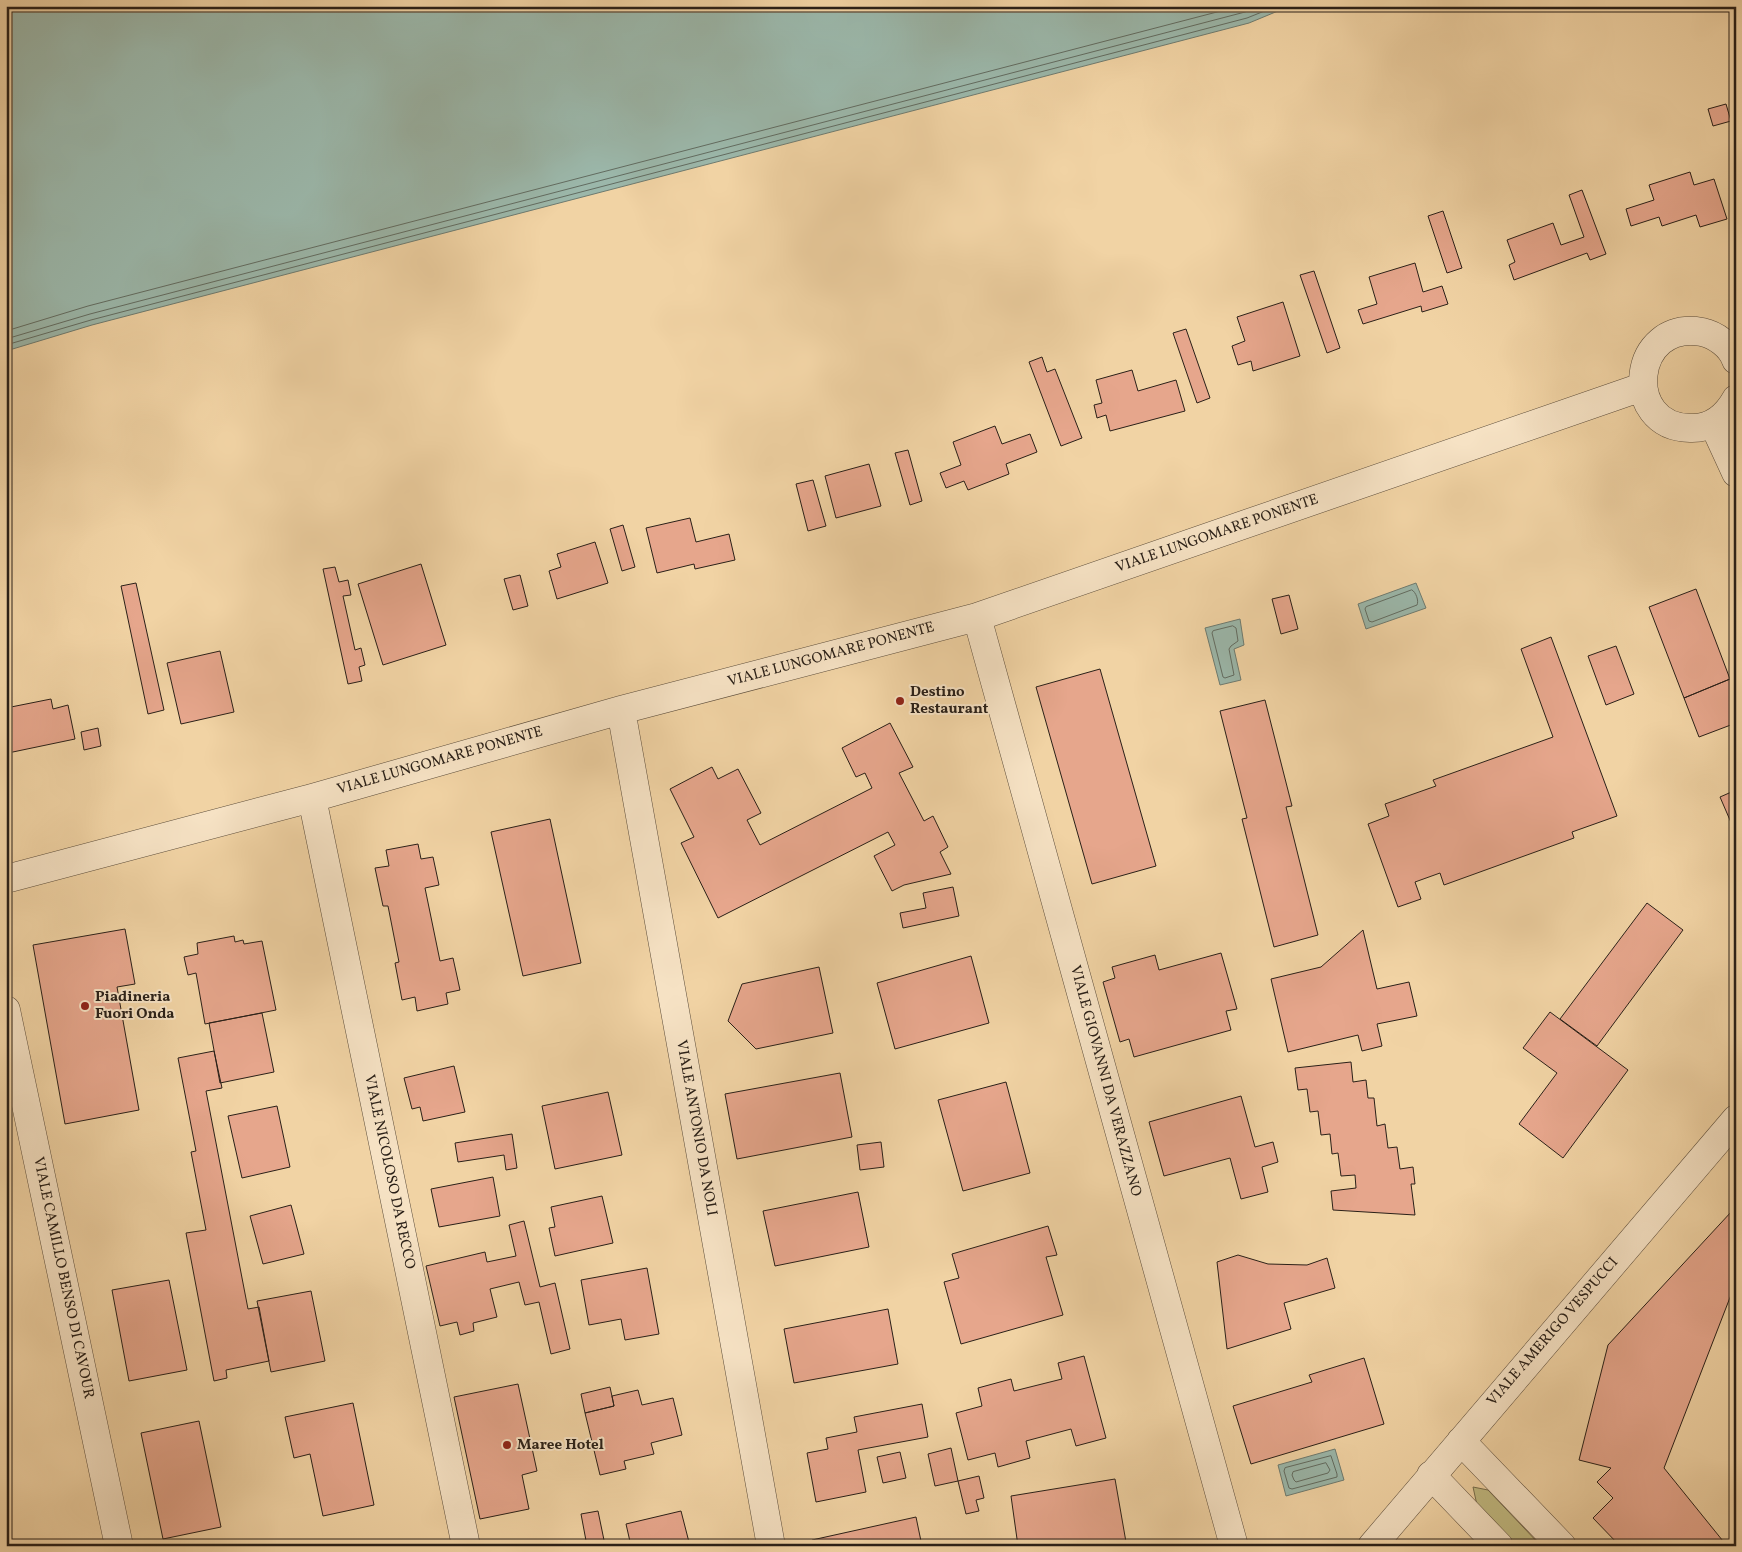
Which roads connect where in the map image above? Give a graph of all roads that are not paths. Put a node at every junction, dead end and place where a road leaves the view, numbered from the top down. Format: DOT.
graph roads {
  1 [pos="1735,356"];
  2 [pos="1642,387"];
  3 [pos="1736,399"];
  4 [pos="1714,423"];
  5 [pos="1736,473"];
  6 [pos="977,617"];
  7 [pos="621,710"];
  8 [pos="312,798"];
  9 [pos="6,878"];
  10 [pos="6,1010"];
  11 [pos="1736,1118"];
  12 [pos="1461,1441"];
  13 [pos="1431,1475"];
  14 [pos="119,1546"];
  15 [pos="466,1546"];
  16 [pos="771,1546"];
  17 [pos="1234,1546"];
  18 [pos="1372,1546"];
  19 [pos="1499,1546"];
  20 [pos="1562,1546"];
  1 -- 2 [label="street"];
  2 -- 4 [label="street"];
  2 -- 6 [label="street, VIALE LUNGOMARE PONENTE"];
  3 -- 4 [label="street"];
  4 -- 5 [label="street"];
  6 -- 7 [label="street, VIALE LUNGOMARE PONENTE"];
  6 -- 17 [label="street, VIALE GIOVANNI DA VERAZZANO"];
  7 -- 8 [label="street, VIALE LUNGOMARE PONENTE"];
  7 -- 16 [label="street, VIALE ANTONIO DA NOLI"];
  8 -- 9 [label="street, VIALE LUNGOMARE PONENTE"];
  8 -- 15 [label="street, VIALE NICOLOSO DA RECCO"];
  10 -- 14 [label="street, VIALE CAMILLO BENSO DI CAVOUR"];
  11 -- 12 [label="street, VIALE AMERIGO VESPUCCI"];
  12 -- 13 [label="street, VIALE AMERIGO VESPUCCI"];
  12 -- 20 [label="street"];
  13 -- 18 [label="street, VIALE AMERIGO VESPUCCI"];
  13 -- 19 [label="street"];
}
